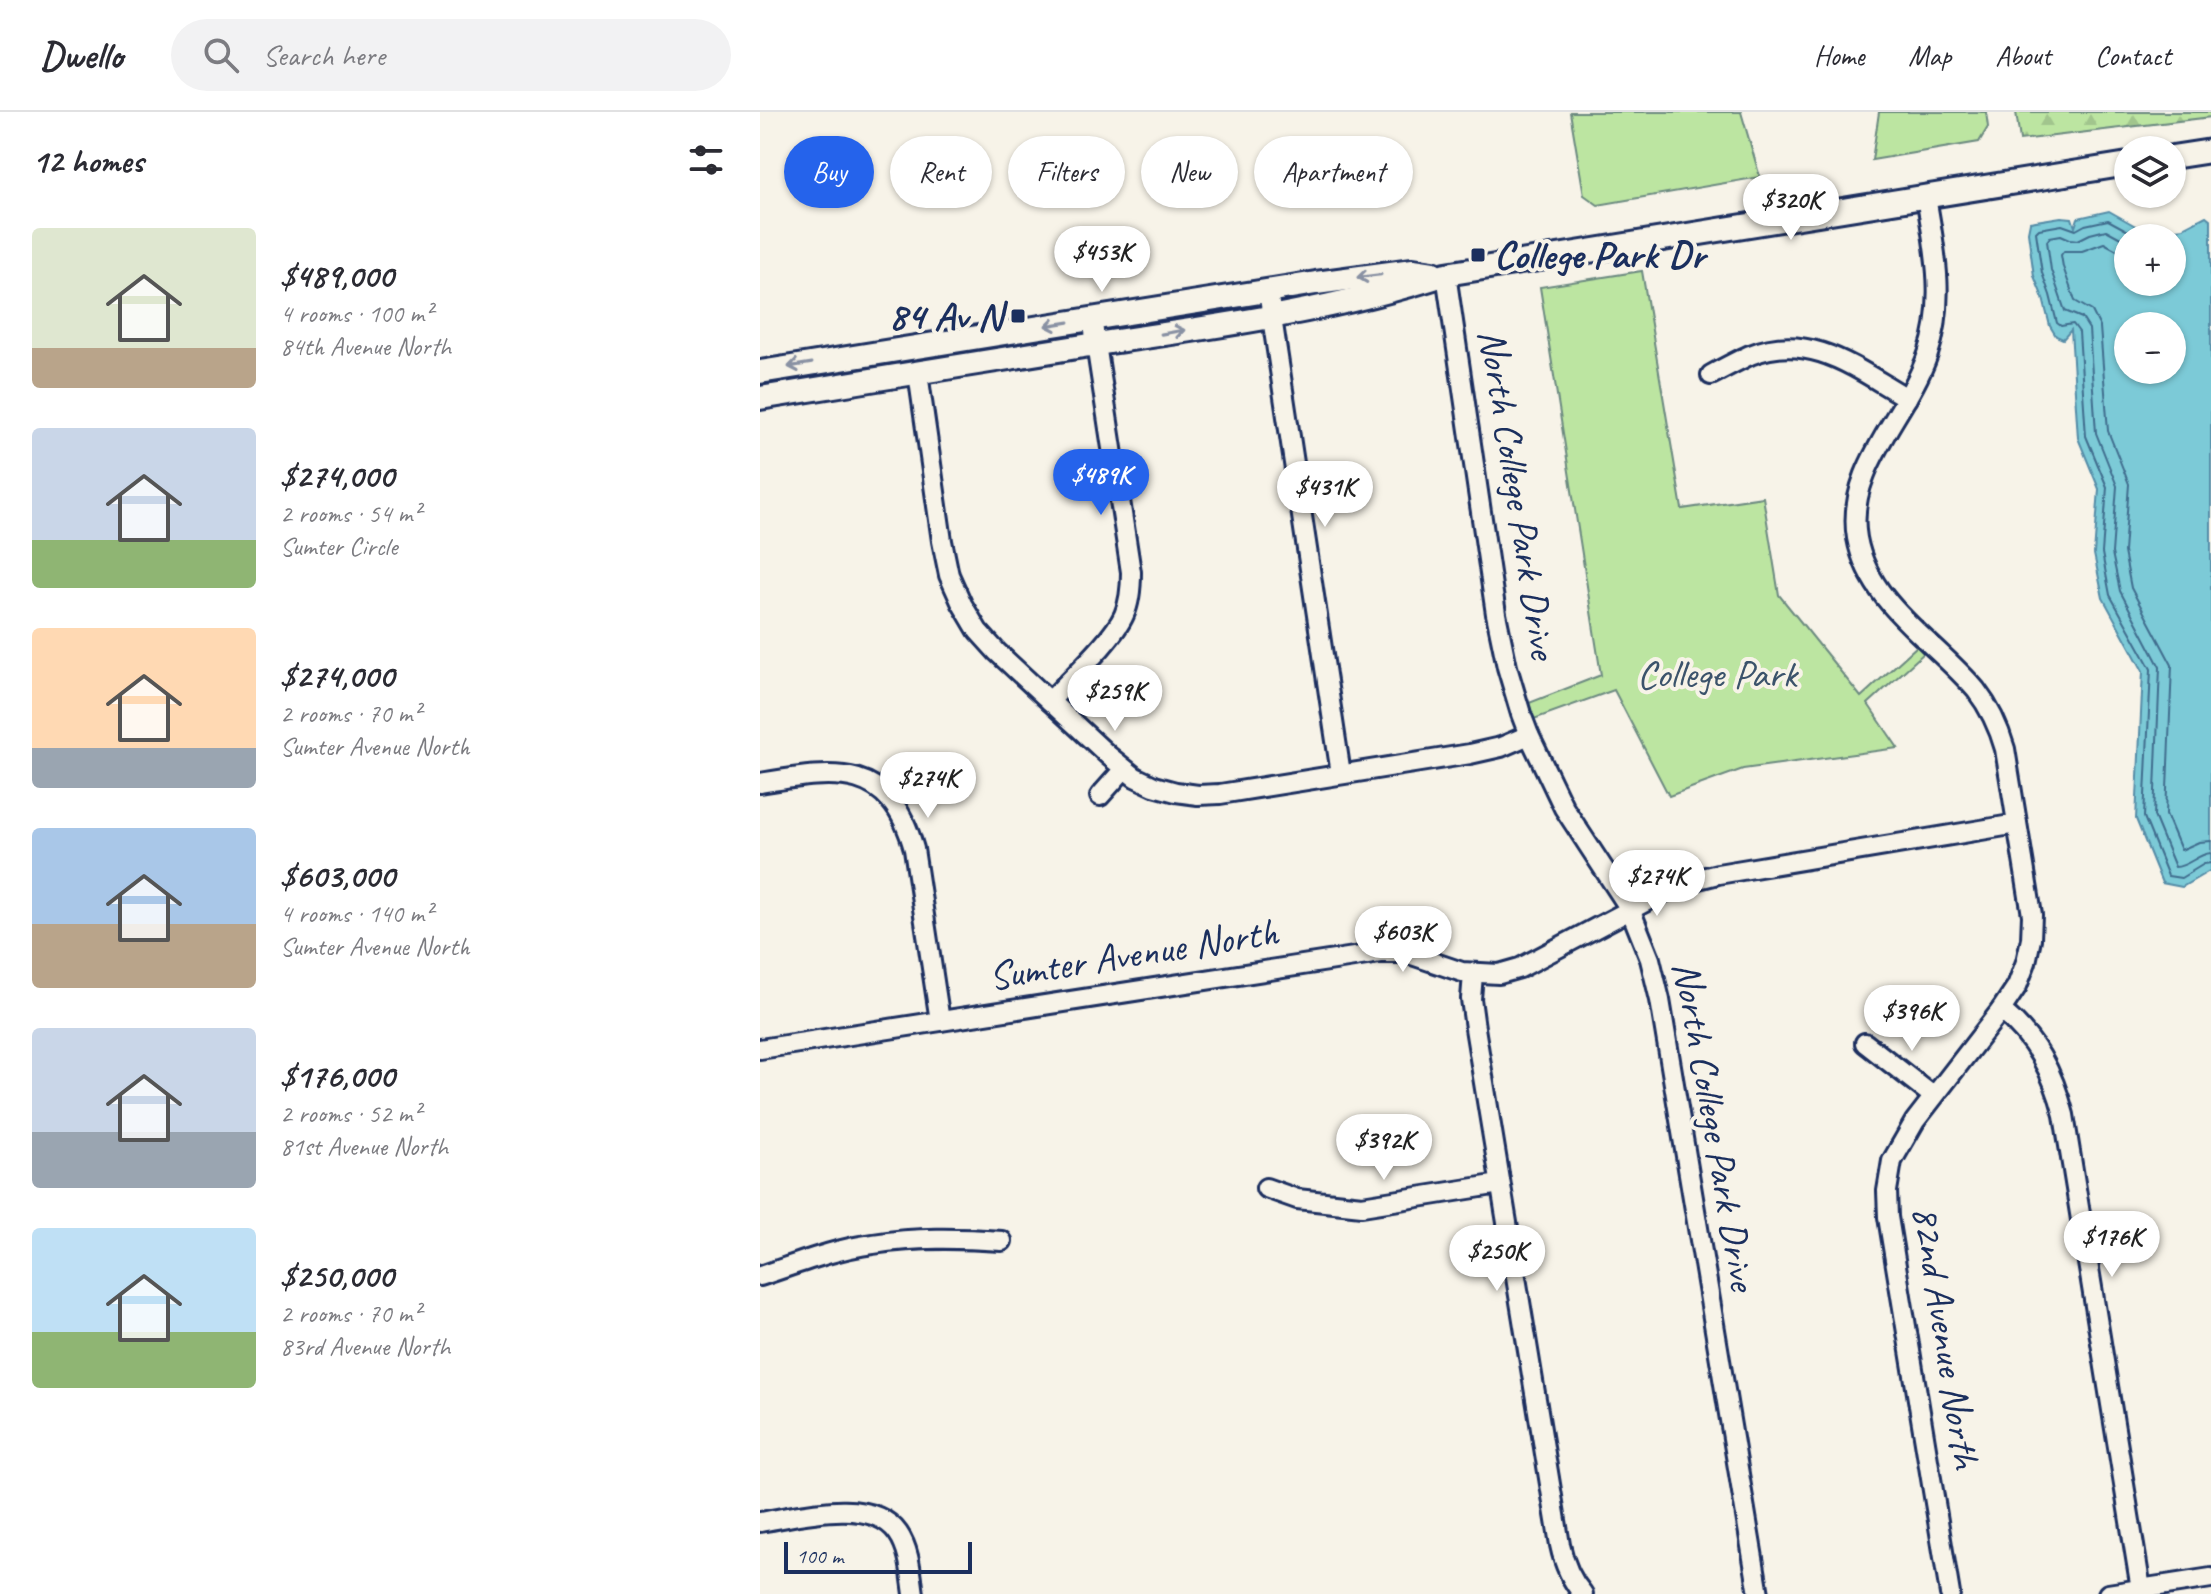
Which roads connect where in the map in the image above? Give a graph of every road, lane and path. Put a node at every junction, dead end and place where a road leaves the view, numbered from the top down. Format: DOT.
graph roads {
  1 [pos="2211,151"];
  2 [pos="2186,155"];
  3 [pos="2114,166"];
  4 [pos="1926,197"];
  5 [pos="1446,274"];
  6 [pos="1268,291"];
  7 [pos="1272,315"];
  8 [pos="1092,318"];
  9 [pos="1096,344"];
  10 [pos="760,372"];
  11 [pos="918,373"];
  12 [pos="1711,375"];
  13 [pos="760,398"];
  14 [pos="1907,398"];
  15 [pos="1050,701"];
  16 [pos="1529,735"];
  17 [pos="1124,769"];
  18 [pos="1341,774"];
  19 [pos="760,783"];
  20 [pos="1100,796"];
  21 [pos="2017,824"];
  22 [pos="1630,909"];
  23 [pos="1473,974"];
  24 [pos="2001,1010"];
  25 [pos="940,1021"];
  26 [pos="1865,1043"];
  27 [pos="760,1049"];
  28 [pos="1933,1096"];
  29 [pos="1500,1184"];
  30 [pos="1266,1188"];
  31 [pos="1002,1241"];
  32 [pos="760,1276"];
  33 [pos="760,1522"];
  34 [pos="2211,1578"];
  35 [pos="2141,1589"];
  36 [pos="914,1594"];
  37 [pos="1583,1594"];
  38 [pos="1759,1594"];
  39 [pos="1950,1594"];
  40 [pos="2108,1594"];
  1 -- 2 [label="main road"];
  3 -- 4 [label="main road"];
  4 -- 5 [label="main road"];
  4 -- 14 [label="street, 82nd Avenue North"];
  5 -- 6 [label="main road, one-way"];
  5 -- 7 [label="main road"];
  5 -- 16 [label="street, North College Park Drive"];
  6 -- 7 [label="street"];
  6 -- 8 [label="main road"];
  9 -- 7 [label="main road, one-way"];
  7 -- 18 [label="street"];
  8 -- 9 [label="street"];
  8 -- 10 [label="main road, one-way"];
  9 -- 11 [label="main road"];
  9 -- 15 [label="street"];
  11 -- 13 [label="main road"];
  11 -- 15 [label="street"];
  12 -- 14 [label="street"];
  14 -- 21 [label="street, 82nd Avenue North"];
  15 -- 17 [label="street"];
  16 -- 18 [label="street"];
  16 -- 22 [label="street, North College Park Drive"];
  17 -- 18 [label="street"];
  17 -- 20 [label="street"];
  19 -- 25 [label="street"];
  21 -- 22 [label="street, Sumter Avenue North"];
  21 -- 24 [label="street, 82nd Avenue North"];
  22 -- 23 [label="street, Sumter Avenue North"];
  22 -- 38 [label="street, North College Park Drive"];
  23 -- 25 [label="street, Sumter Avenue North"];
  23 -- 29 [label="street"];
  24 -- 28 [label="street, 82nd Avenue North"];
  24 -- 35 [label="street"];
  25 -- 27 [label="street, Sumter Avenue North"];
  26 -- 28 [label="street"];
  28 -- 39 [label="street, 82nd Avenue North"];
  29 -- 30 [label="street"];
  29 -- 37 [label="street"];
  31 -- 32 [label="street"];
  33 -- 36 [label="street"];
  34 -- 35 [label="street"];
  35 -- 40 [label="street"];
}
